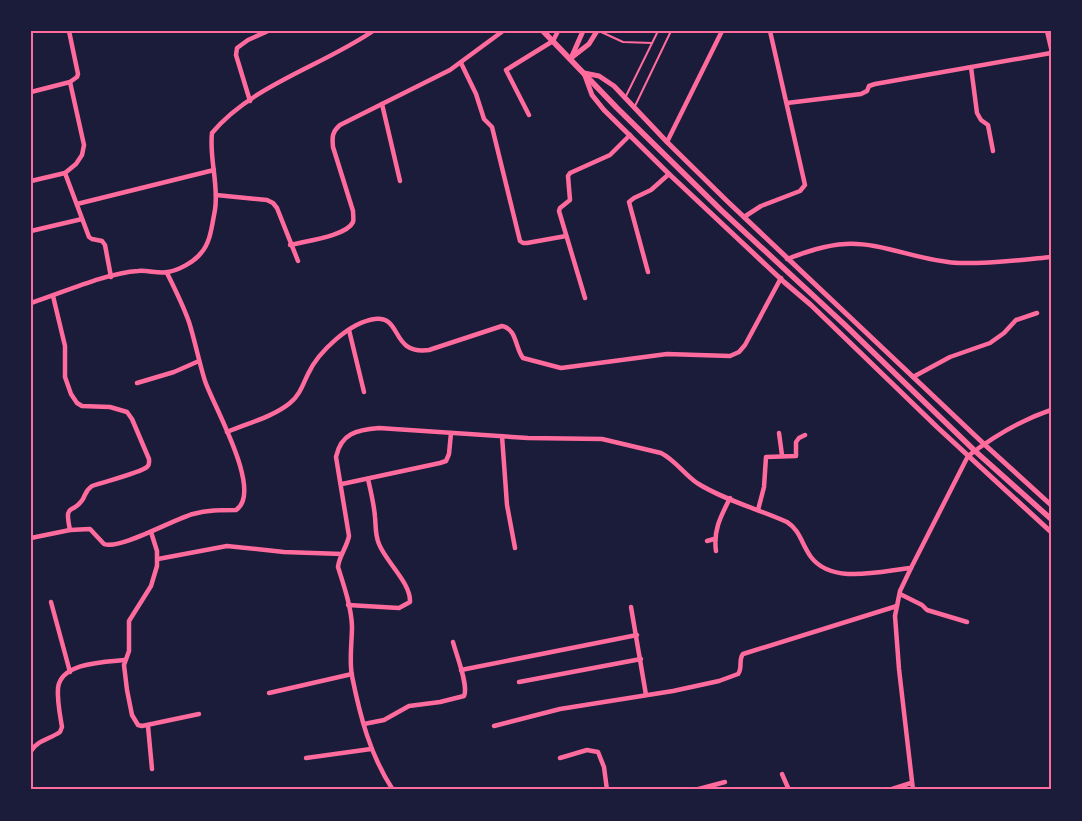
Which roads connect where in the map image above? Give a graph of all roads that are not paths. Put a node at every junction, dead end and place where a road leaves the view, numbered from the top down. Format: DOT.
graph roads {
  1 [pos="69,31"];
  2 [pos="268,31"];
  3 [pos="360,31"];
  4 [pos="373,31"];
  5 [pos="504,31"];
  6 [pos="543,31"];
  7 [pos="558,31"];
  8 [pos="583,31"];
  9 [pos="598,31"];
  10 [pos="658,31"];
  11 [pos="671,31"];
  12 [pos="722,31"];
  13 [pos="770,31"];
  14 [pos="1048,31"];
  15 [pos="254,34"];
  16 [pos="364,38"];
  17 [pos="553,41"];
  18 [pos="652,43"];
  19 [pos="1051,48"];
  20 [pos="1051,53"];
  21 [pos="571,58"];
  22 [pos="461,63"];
  23 [pos="971,67"];
  24 [pos="584,73"];
  25 [pos="70,82"];
  26 [pos="31,92"];
  27 [pos="625,98"];
  28 [pos="250,101"];
  29 [pos="787,102"];
  30 [pos="382,104"];
  31 [pos="634,108"];
  32 [pos="529,115"];
  33 [pos="630,135"];
  34 [pos="666,142"];
  35 [pos="993,151"];
  36 [pos="214,170"];
  37 [pos="64,173"];
  38 [pos="669,174"];
  39 [pos="31,181"];
  40 [pos="400,181"];
  41 [pos="216,195"];
  42 [pos="76,204"];
  43 [pos="744,217"];
  44 [pos="82,219"];
  45 [pos="31,231"];
  46 [pos="566,236"];
  47 [pos="290,245"];
  48 [pos="1051,257"];
  49 [pos="787,259"];
  50 [pos="298,261"];
  51 [pos="167,272"];
  52 [pos="648,272"];
  53 [pos="111,277"];
  54 [pos="782,280"];
  55 [pos="53,296"];
  56 [pos="585,298"];
  57 [pos="31,303"];
  58 [pos="1038,313"];
  59 [pos="349,330"];
  60 [pos="199,361"];
  61 [pos="913,377"];
  62 [pos="137,383"];
  63 [pos="364,392"];
  64 [pos="1051,410"];
  65 [pos="227,432"];
  66 [pos="779,432"];
  67 [pos="451,433"];
  68 [pos="502,436"];
  69 [pos="806,436"];
  70 [pos="984,444"];
  71 [pos="782,455"];
  72 [pos="968,456"];
  73 [pos="368,479"];
  74 [pos="342,484"];
  75 [pos="730,498"];
  76 [pos="1051,505"];
  77 [pos="758,510"];
  78 [pos="1051,519"];
  79 [pos="70,530"];
  80 [pos="151,532"];
  81 [pos="1051,532"];
  82 [pos="31,538"];
  83 [pos="714,539"];
  84 [pos="707,541"];
  85 [pos="515,548"];
  86 [pos="716,551"];
  87 [pos="342,554"];
  88 [pos="158,559"];
  89 [pos="911,568"];
  90 [pos="900,594"];
  91 [pos="52,602"];
  92 [pos="348,604"];
  93 [pos="897,606"];
  94 [pos="631,607"];
  95 [pos="967,622"];
  96 [pos="636,635"];
  97 [pos="453,642"];
  98 [pos="641,659"];
  99 [pos="125,660"];
  100 [pos="460,670"];
  101 [pos="70,672"];
  102 [pos="352,674"];
  103 [pos="519,682"];
  104 [pos="269,693"];
  105 [pos="646,695"];
  106 [pos="199,714"];
  107 [pos="364,724"];
  108 [pos="148,726"];
  109 [pos="494,726"];
  110 [pos="371,749"];
  111 [pos="31,751"];
  112 [pos="306,758"];
  113 [pos="560,758"];
  114 [pos="152,769"];
  115 [pos="782,774"];
  116 [pos="725,782"];
  117 [pos="911,783"];
  118 [pos="393,790"];
  119 [pos="607,790"];
  120 [pos="695,790"];
  121 [pos="789,790"];
  122 [pos="889,790"];
  123 [pos="913,790"];
  1 -- 25 [label="street"];
  2 -- 15 [label="street"];
  3 -- 16 [label="street"];
  4 -- 16 [label="street"];
  5 -- 22 [label="street"];
  6 -- 17 [label="main road"];
  7 -- 17 [label="street"];
  8 -- 21 [label="street"];
  9 -- 18 [label="lane"];
  9 -- 21 [label="street"];
  10 -- 18 [label="lane"];
  11 -- 31 [label="lane"];
  12 -- 34 [label="street"];
  13 -- 29 [label="street"];
  14 -- 19 [label="street"];
  15 -- 28 [label="street"];
  16 -- 28 [label="street"];
  17 -- 21 [label="main road"];
  17 -- 32 [label="street"];
  18 -- 27 [label="lane"];
  20 -- 23 [label="street"];
  21 -- 24 [label="main road"];
  22 -- 30 [label="street"];
  22 -- 46 [label="street"];
  23 -- 29 [label="street"];
  23 -- 35 [label="street"];
  24 -- 27 [label="street"];
  24 -- 33 [label="street"];
  24 -- 78 [label="main road"];
  25 -- 26 [label="street"];
  25 -- 37 [label="street"];
  27 -- 31 [label="street"];
  28 -- 36 [label="street"];
  29 -- 43 [label="street"];
  30 -- 40 [label="street"];
  30 -- 47 [label="street"];
  31 -- 34 [label="street"];
  33 -- 38 [label="street"];
  33 -- 46 [label="street"];
  34 -- 43 [label="street"];
  36 -- 41 [label="street"];
  36 -- 42 [label="street"];
  37 -- 39 [label="street"];
  37 -- 42 [label="street"];
  38 -- 52 [label="street"];
  38 -- 54 [label="street"];
  41 -- 47 [label="street"];
  41 -- 51 [label="street"];
  42 -- 44 [label="street"];
  43 -- 49 [label="street"];
  44 -- 45 [label="street"];
  44 -- 53 [label="street"];
  46 -- 56 [label="street"];
  47 -- 50 [label="street"];
  48 -- 49 [label="street"];
  49 -- 61 [label="street"];
  51 -- 53 [label="street"];
  51 -- 60 [label="street"];
  53 -- 55 [label="street"];
  54 -- 59 [label="street"];
  54 -- 72 [label="street"];
  55 -- 57 [label="street"];
  55 -- 79 [label="street"];
  58 -- 61 [label="street"];
  59 -- 63 [label="street"];
  59 -- 65 [label="street"];
  60 -- 62 [label="street"];
  60 -- 65 [label="street"];
  61 -- 70 [label="street"];
  64 -- 70 [label="street"];
  65 -- 80 [label="street"];
  66 -- 71 [label="street"];
  67 -- 68 [label="street"];
  67 -- 73 [label="street"];
  67 -- 74 [label="street"];
  68 -- 75 [label="street"];
  68 -- 85 [label="street"];
  69 -- 71 [label="street"];
  70 -- 72 [label="street"];
  70 -- 76 [label="street"];
  71 -- 77 [label="street"];
  72 -- 81 [label="street"];
  72 -- 89 [label="street"];
  73 -- 74 [label="street"];
  73 -- 92 [label="street"];
  74 -- 87 [label="street"];
  75 -- 77 [label="street"];
  75 -- 83 [label="street"];
  77 -- 89 [label="street"];
  79 -- 80 [label="street"];
  79 -- 82 [label="street"];
  80 -- 88 [label="street"];
  83 -- 84 [label="street"];
  83 -- 86 [label="street"];
  87 -- 88 [label="street"];
  87 -- 92 [label="street"];
  88 -- 99 [label="street"];
  89 -- 90 [label="street"];
  90 -- 93 [label="street"];
  90 -- 95 [label="street"];
  91 -- 101 [label="street"];
  92 -- 102 [label="street"];
  93 -- 105 [label="street"];
  93 -- 117 [label="street"];
  94 -- 96 [label="street"];
  96 -- 98 [label="street"];
  96 -- 100 [label="street"];
  97 -- 100 [label="street"];
  98 -- 103 [label="street"];
  98 -- 105 [label="street"];
  99 -- 101 [label="street"];
  99 -- 108 [label="street"];
  100 -- 107 [label="street"];
  101 -- 111 [label="street"];
  102 -- 104 [label="street"];
  102 -- 107 [label="street"];
  105 -- 109 [label="street"];
  106 -- 108 [label="street"];
  107 -- 110 [label="street"];
  108 -- 114 [label="street"];
  110 -- 112 [label="street"];
  110 -- 118 [label="street"];
  113 -- 119 [label="street"];
  115 -- 121 [label="street"];
  116 -- 120 [label="street"];
  117 -- 122 [label="street"];
  117 -- 123 [label="street"];
}
